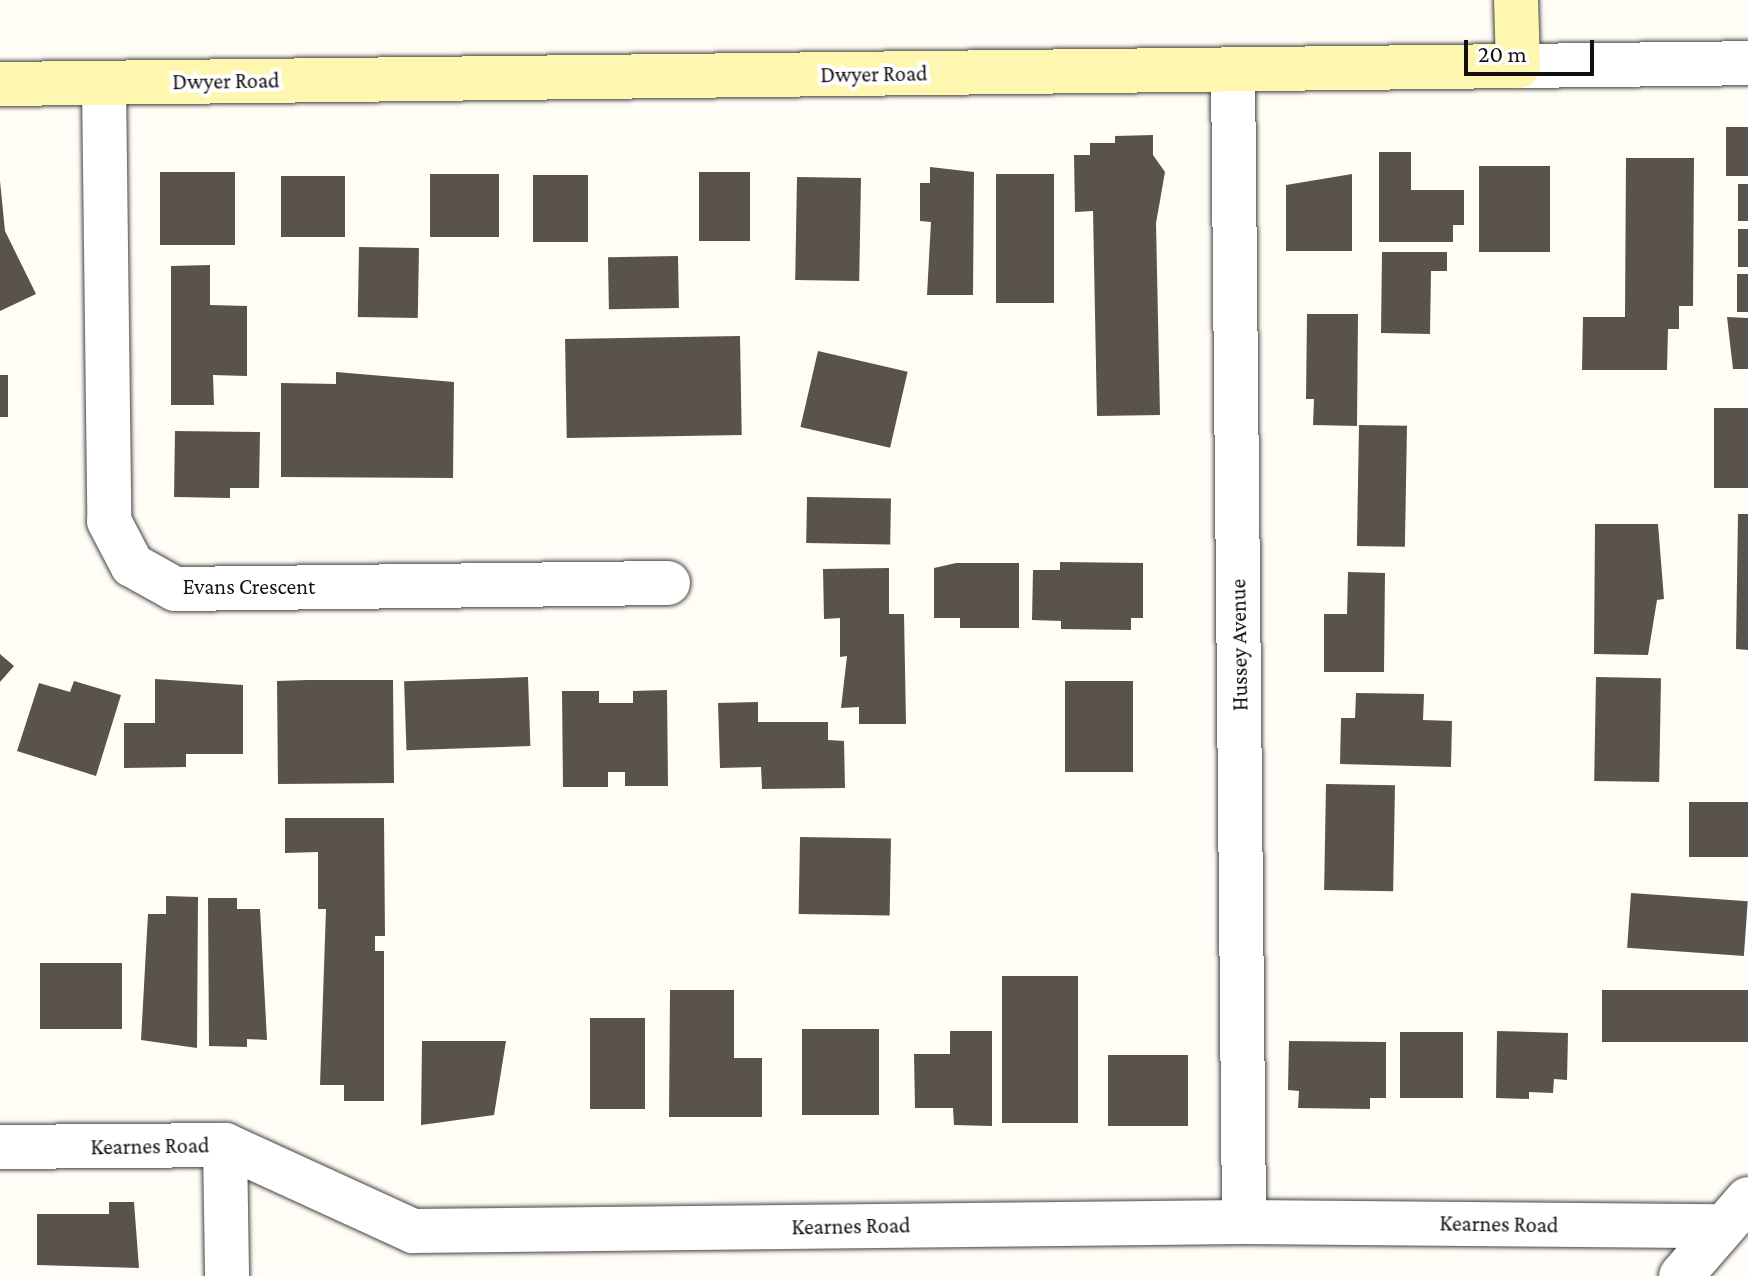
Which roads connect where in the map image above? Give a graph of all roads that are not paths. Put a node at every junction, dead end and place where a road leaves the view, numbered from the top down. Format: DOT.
graph roads {
  1 [pos="1516,0"];
  2 [pos="1748,63"];
  3 [pos="1518,66"];
  4 [pos="1233,69"];
  5 [pos="104,83"];
  6 [pos="0,84"];
  7 [pos="668,583"];
  8 [pos="225,1145"];
  9 [pos="0,1147"];
  10 [pos="1735,1213"];
  11 [pos="1244,1222"];
  12 [pos="227,1276"];
  13 [pos="1681,1276"];
  1 -- 3 [label="street"];
  2 -- 3 [label="street, Dwyer Road"];
  3 -- 4 [label="street, Dwyer Road"];
  4 -- 5 [label="street, Dwyer Road"];
  4 -- 11 [label="street, Hussey Avenue"];
  5 -- 6 [label="street, Dwyer Road"];
  5 -- 7 [label="street, Evans Crescent"];
  8 -- 9 [label="street, Kearnes Road"];
  8 -- 11 [label="street, Kearnes Road"];
  8 -- 12 [label="street"];
  10 -- 11 [label="street, Kearnes Road"];
  10 -- 13 [label="street"];
}
